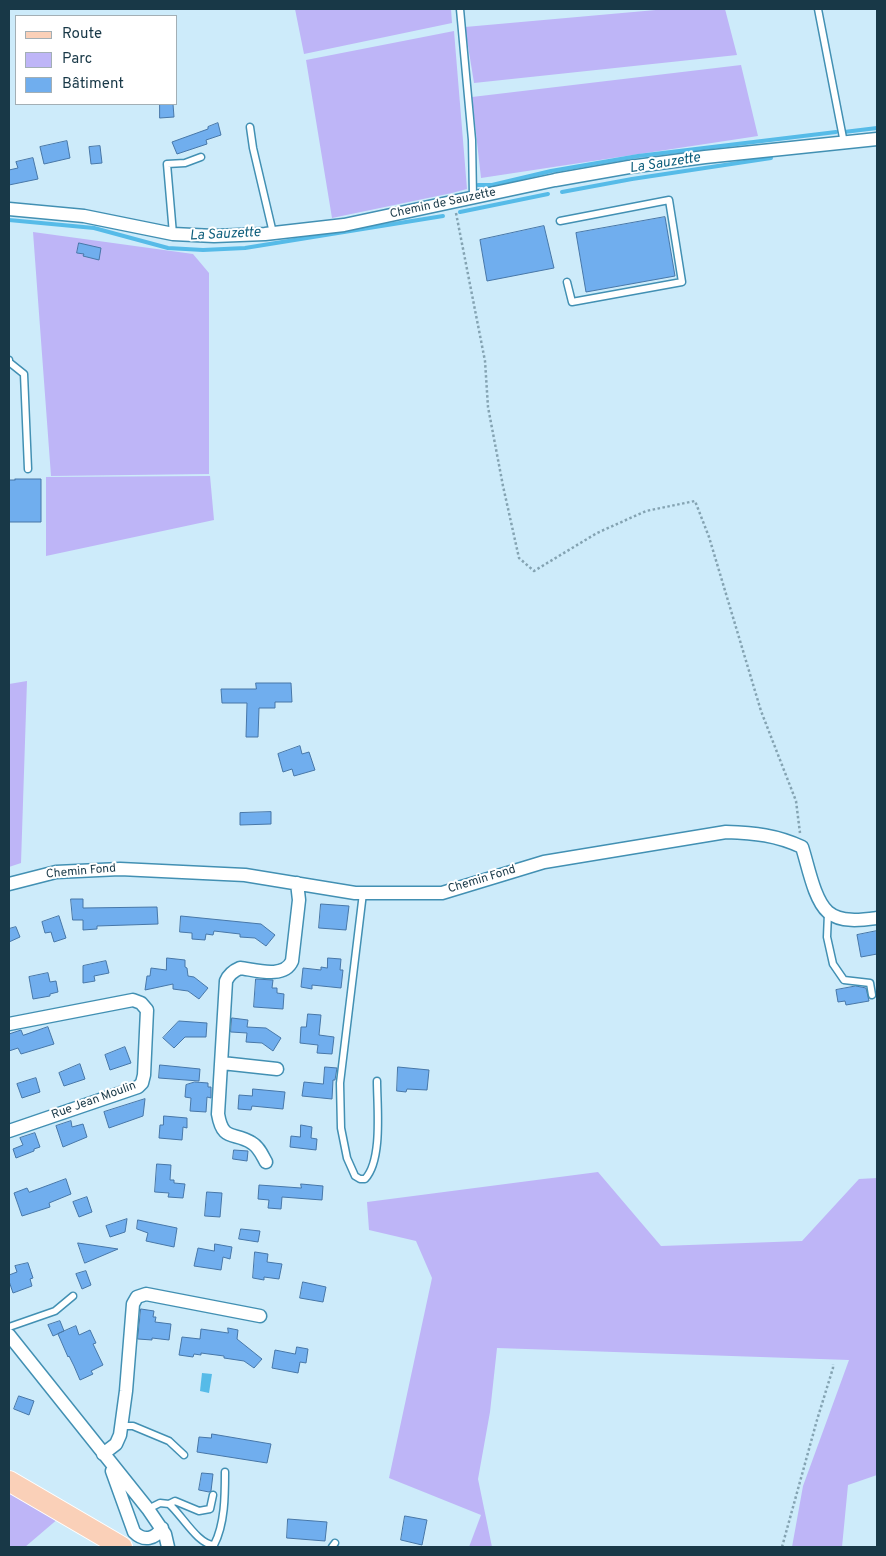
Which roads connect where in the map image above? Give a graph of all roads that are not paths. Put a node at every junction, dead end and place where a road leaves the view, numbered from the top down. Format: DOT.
graph roads {
  1 [pos="460,9"];
  2 [pos="818,9"];
  3 [pos="250,127"];
  4 [pos="877,140"];
  5 [pos="844,143"];
  6 [pos="201,157"];
  7 [pos="473,197"];
  8 [pos="9,209"];
  9 [pos="560,221"];
  10 [pos="273,233"];
  11 [pos="173,234"];
  12 [pos="567,282"];
  13 [pos="9,360"];
  14 [pos="28,469"];
  15 [pos="297,883"];
  16 [pos="9,884"];
  17 [pos="363,893"];
  18 [pos="828,912"];
  19 [pos="877,918"];
  20 [pos="872,995"];
  21 [pos="9,1024"];
  22 [pos="222,1064"];
  23 [pos="277,1069"];
  24 [pos="377,1082"];
  25 [pos="9,1131"];
  26 [pos="266,1162"];
  27 [pos="73,1296"];
  28 [pos="260,1316"];
  29 [pos="9,1327"];
  30 [pos="9,1335"];
  31 [pos="121,1426"];
  32 [pos="184,1455"];
  33 [pos="105,1457"];
  34 [pos="225,1472"];
  35 [pos="9,1481"];
  36 [pos="213,1495"];
  37 [pos="169,1504"];
  38 [pos="148,1509"];
  39 [pos="162,1528"];
  40 [pos="122,1547"];
  41 [pos="168,1547"];
  1 -- 7 [label="lane"];
  2 -- 5 [label="lane"];
  3 -- 10 [label="lane"];
  4 -- 5 [label="street, Chemin de Sauzette"];
  5 -- 7 [label="street, Chemin de Sauzette"];
  6 -- 11 [label="lane"];
  7 -- 10 [label="street, Chemin de Sauzette"];
  8 -- 11 [label="street, Chemin de Sauzette"];
  9 -- 12 [label="lane"];
  10 -- 11 [label="street, Chemin de Sauzette"];
  13 -- 14 [label="lane"];
  15 -- 16 [label="street, Chemin Fond"];
  15 -- 17 [label="street, Chemin Fond"];
  15 -- 22 [label="street"];
  17 -- 18 [label="street, Chemin Fond"];
  17 -- 24 [label="lane"];
  18 -- 19 [label="street"];
  18 -- 20 [label="lane"];
  21 -- 25 [label="street, Rue Jean Moulin"];
  22 -- 23 [label="street"];
  22 -- 26 [label="street"];
  27 -- 29 [label="lane"];
  28 -- 31 [label="street"];
  30 -- 33 [label="street"];
  31 -- 32 [label="lane"];
  31 -- 33 [label="street"];
  33 -- 38 [label="street"];
  33 -- 39 [label="street"];
  34 -- 37 [label="lane"];
  35 -- 40 [label="main road"];
  36 -- 37 [label="lane"];
  37 -- 38 [label="lane"];
  38 -- 39 [label="street"];
  39 -- 41 [label="street"];
}
